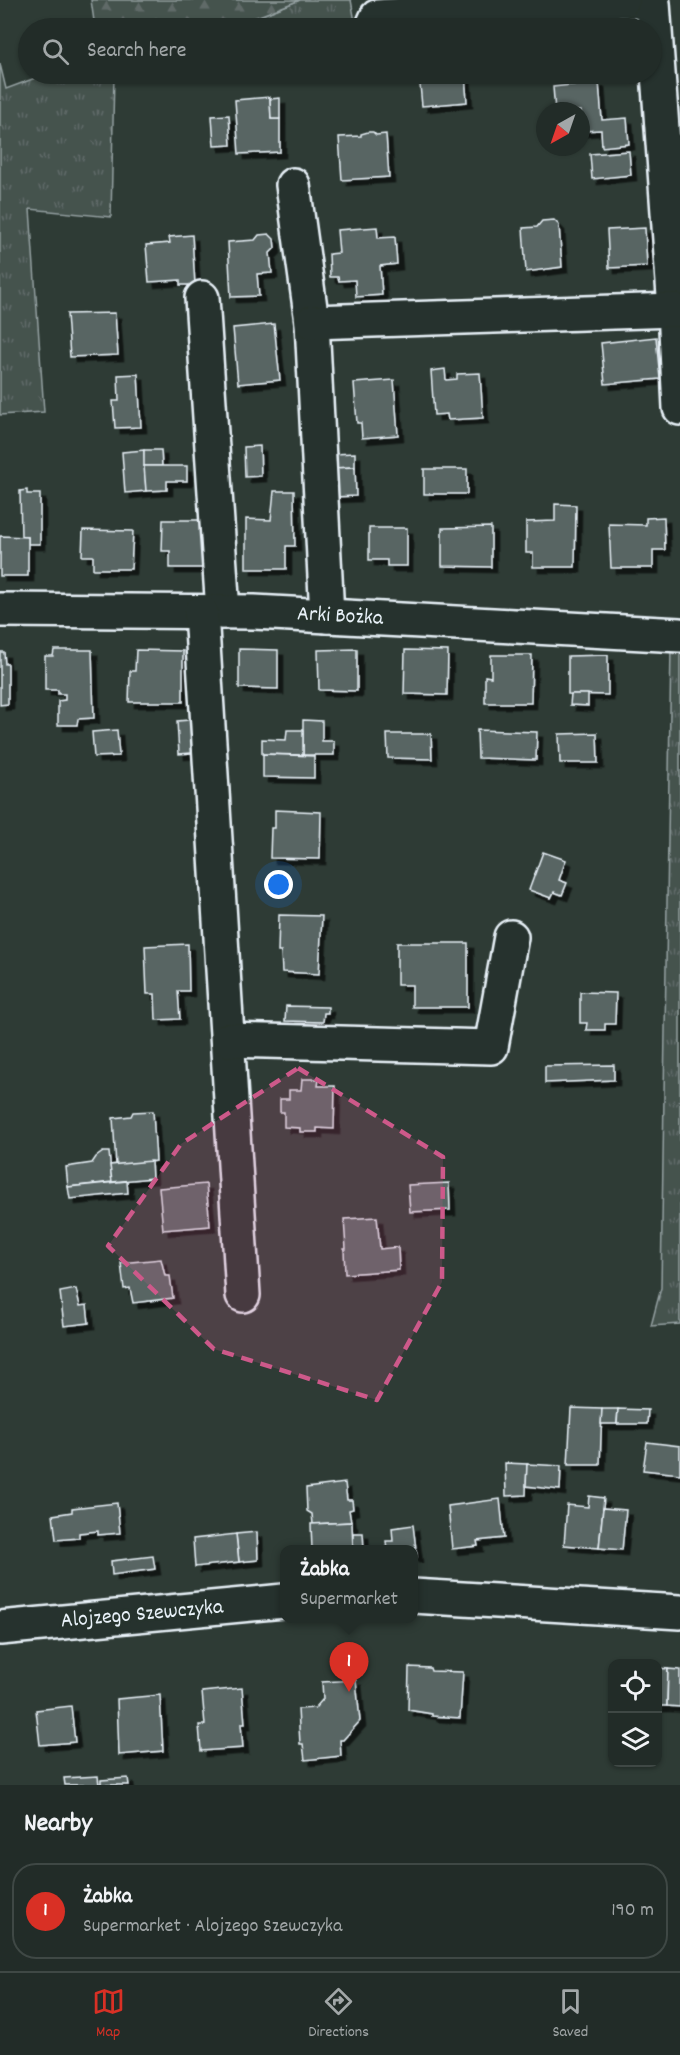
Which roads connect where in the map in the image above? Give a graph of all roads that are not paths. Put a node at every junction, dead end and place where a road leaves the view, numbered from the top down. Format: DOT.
graph roads {
  1 [pos="624,0"];
  2 [pos="377,18"];
  3 [pos="654,18"];
  4 [pos="659,84"];
  5 [pos="293,185"];
  6 [pos="202,298"];
  7 [pos="675,310"];
  8 [pos="312,322"];
  9 [pos="680,408"];
  10 [pos="0,610"];
  11 [pos="212,612"];
  12 [pos="327,616"];
  13 [pos="680,635"];
  14 [pos="511,937"];
  15 [pos="228,1040"];
  16 [pos="243,1295"];
  17 [pos="418,1596"];
  18 [pos="280,1601"];
  19 [pos="680,1612"];
  20 [pos="0,1628"];
  1 -- 2 [label="street"];
  1 -- 3 [label="street"];
  4 -- 7 [label="street"];
  5 -- 8 [label="street"];
  6 -- 11 [label="street"];
  7 -- 8 [label="street"];
  7 -- 9 [label="street"];
  8 -- 12 [label="street"];
  10 -- 11 [label="street, Arki Bożka"];
  11 -- 12 [label="street, Arki Bożka"];
  11 -- 15 [label="street"];
  12 -- 13 [label="street, Arki Bożka"];
  14 -- 15 [label="street"];
  15 -- 16 [label="street"];
  17 -- 19 [label="street"];
  18 -- 20 [label="street, Alojzego Szewczyka"];
}
